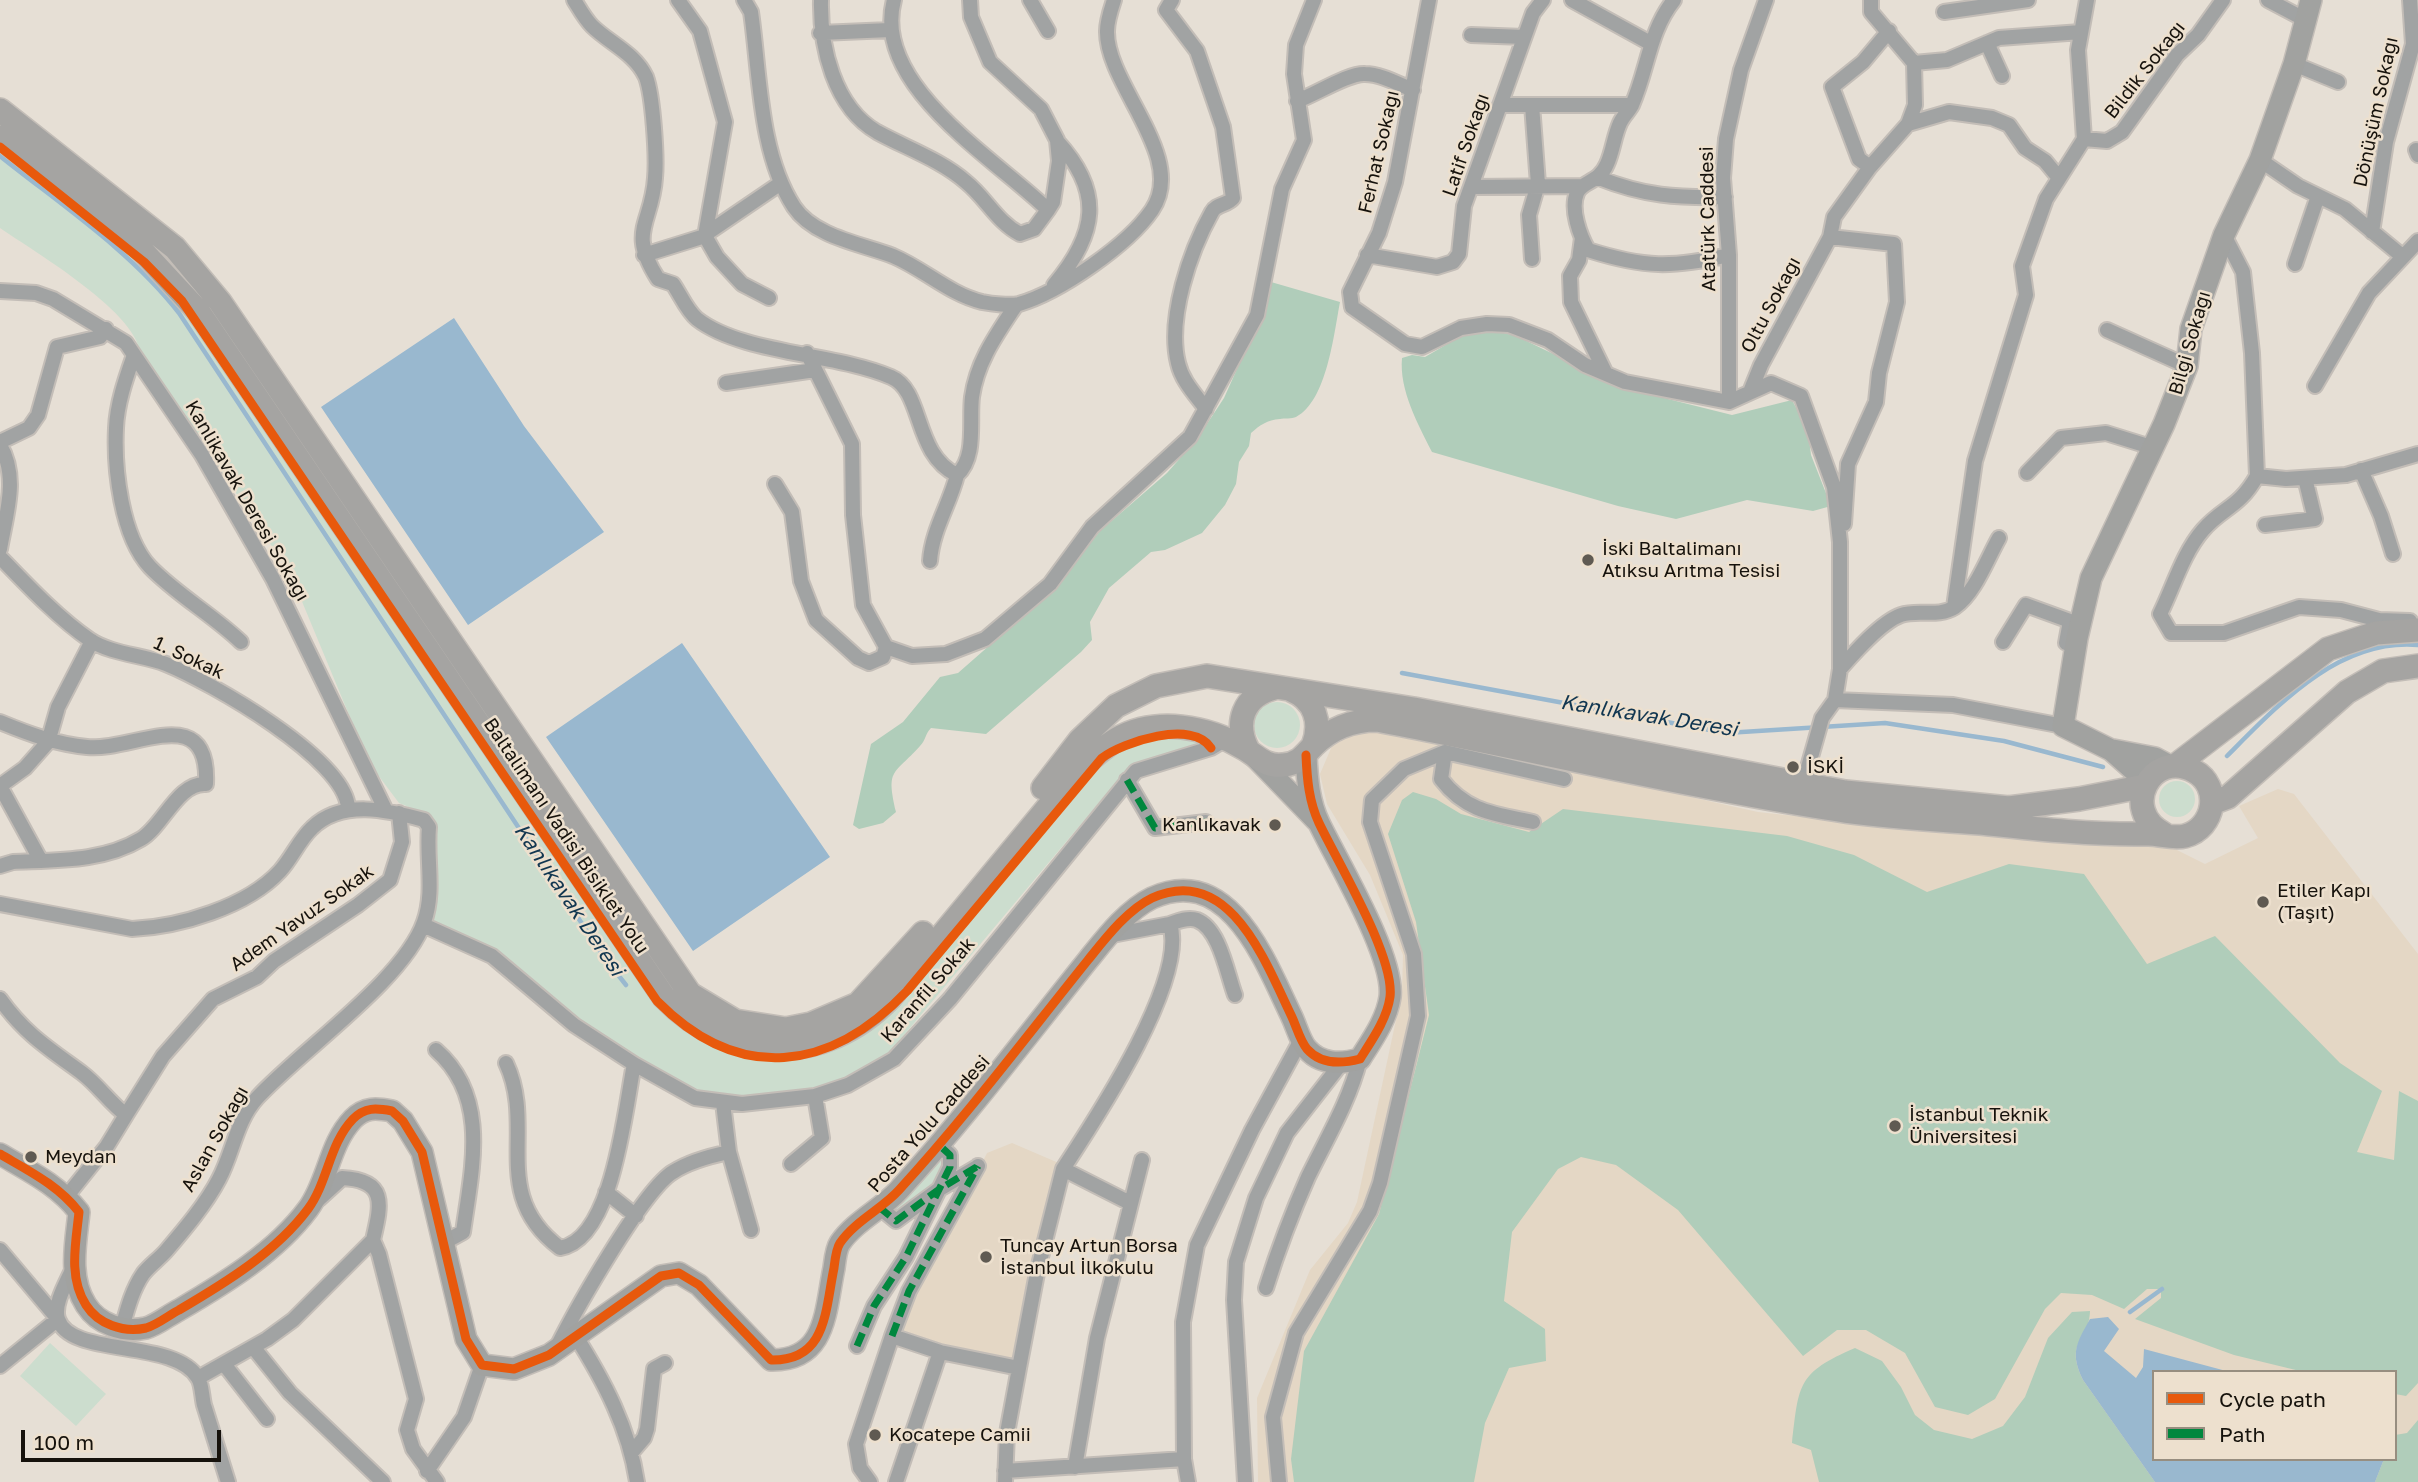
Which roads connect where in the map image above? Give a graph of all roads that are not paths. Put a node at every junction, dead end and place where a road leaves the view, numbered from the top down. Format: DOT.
graph roads {
  1 [pos="573,0"];
  2 [pos="678,0"];
  3 [pos="744,0"];
  4 [pos="821,0"];
  5 [pos="894,0"];
  6 [pos="970,0"];
  7 [pos="1030,0"];
  8 [pos="1114,0"];
  9 [pos="1172,0"];
  10 [pos="1314,0"];
  11 [pos="1429,0"];
  12 [pos="1543,0"];
  13 [pos="1572,0"];
  14 [pos="1674,0"];
  15 [pos="1766,0"];
  16 [pos="1871,0"];
  17 [pos="2028,0"];
  18 [pos="2087,0"];
  19 [pos="2268,0"];
  20 [pos="2410,0"];
  21 [pos="2221,1"];
  22 [pos="2308,10"];
  23 [pos="1944,12"];
  24 [pos="890,30"];
  25 [pos="1048,31"];
  26 [pos="1889,31"];
  27 [pos="2081,32"];
  28 [pos="820,33"];
  29 [pos="1471,35"];
  30 [pos="1524,37"];
  31 [pos="1650,43"];
  32 [pos="1987,43"];
  33 [pos="1914,63"];
  34 [pos="2294,64"];
  35 [pos="2002,76"];
  36 [pos="2338,82"];
  37 [pos="1413,90"];
  38 [pos="1297,101"];
  39 [pos="1500,105"];
  40 [pos="1532,105"];
  41 [pos="1632,105"];
  42 [pos="0,110"];
  43 [pos="1908,124"];
  44 [pos="0,136"];
  45 [pos="2084,139"];
  46 [pos="1057,140"];
  47 [pos="2260,160"];
  48 [pos="1870,167"];
  49 [pos="1599,178"];
  50 [pos="2059,178"];
  51 [pos="780,183"];
  52 [pos="1538,184"];
  53 [pos="1583,186"];
  54 [pos="1471,187"];
  55 [pos="2318,196"];
  56 [pos="1725,197"];
  57 [pos="1048,210"];
  58 [pos="2372,232"];
  59 [pos="705,235"];
  60 [pos="2224,235"];
  61 [pos="1830,237"];
  62 [pos="1582,238"];
  63 [pos="2418,241"];
  64 [pos="644,255"];
  65 [pos="1367,255"];
  66 [pos="1729,256"];
  67 [pos="2402,256"];
  68 [pos="1532,259"];
  69 [pos="2295,264"];
  70 [pos="0,291"];
  71 [pos="1046,294"];
  72 [pos="769,298"];
  73 [pos="1016,305"];
  74 [pos="106,329"];
  75 [pos="2106,330"];
  76 [pos="807,353"];
  77 [pos="134,355"];
  78 [pos="2187,366"];
  79 [pos="815,370"];
  80 [pos="1606,374"];
  81 [pos="726,383"];
  82 [pos="2315,386"];
  83 [pos="1751,392"];
  84 [pos="1729,402"];
  85 [pos="1206,409"];
  86 [pos="0,444"];
  87 [pos="2151,447"];
  88 [pos="2418,454"];
  89 [pos="2361,470"];
  90 [pos="2027,473"];
  91 [pos="957,475"];
  92 [pos="2257,476"];
  93 [pos="2305,478"];
  94 [pos="775,484"];
  95 [pos="2265,525"];
  96 [pos="1999,538"];
  97 [pos="1840,542"];
  98 [pos="0,549"];
  99 [pos="2393,554"];
  100 [pos="0,557"];
  101 [pos="930,561"];
  102 [pos="1954,607"];
  103 [pos="2418,624"];
  104 [pos="2418,630"];
  105 [pos="92,641"];
  106 [pos="242,642"];
  107 [pos="2003,642"];
  108 [pos="887,647"];
  109 [pos="2418,666"];
  110 [pos="1840,669"];
  111 [pos="2070,683"];
  112 [pos="1281,689"];
  113 [pos="1835,700"];
  114 [pos="0,722"];
  115 [pos="2063,726"];
  116 [pos="1226,739"];
  117 [pos="48,742"];
  118 [pos="1310,750"];
  119 [pos="2111,750"];
  120 [pos="1445,752"];
  121 [pos="1252,754"];
  122 [pos="2172,766"];
  123 [pos="1564,779"];
  124 [pos="1127,780"];
  125 [pos="2146,784"];
  126 [pos="1803,785"];
  127 [pos="0,786"];
  128 [pos="2212,803"];
  129 [pos="348,808"];
  130 [pos="392,811"];
  131 [pos="1206,822"];
  132 [pos="1318,822"];
  133 [pos="1533,822"];
  134 [pos="2164,834"];
  135 [pos="41,861"];
  136 [pos="0,866"];
  137 [pos="0,904"];
  138 [pos="1170,924"];
  139 [pos="424,925"];
  140 [pos="1107,936"];
  141 [pos="1235,995"];
  142 [pos="0,999"];
  143 [pos="1302,1038"];
  144 [pos="436,1050"];
  145 [pos="1350,1062"];
  146 [pos="506,1063"];
  147 [pos="634,1064"];
  148 [pos="816,1096"];
  149 [pos="723,1103"];
  150 [pos="126,1115"];
  151 [pos="938,1144"];
  152 [pos="729,1152"];
  153 [pos="0,1154"];
  154 [pos="1142,1160"];
  155 [pos="791,1164"];
  156 [pos="1063,1169"];
  157 [pos="938,1190"];
  158 [pos="606,1192"];
  159 [pos="67,1196"];
  160 [pos="1130,1203"];
  161 [pos="310,1207"];
  162 [pos="879,1207"];
  163 [pos="636,1216"];
  164 [pos="751,1230"];
  165 [pos="373,1240"];
  166 [pos="443,1243"];
  167 [pos="0,1250"];
  168 [pos="73,1267"];
  169 [pos="1266,1288"];
  170 [pos="909,1291"];
  171 [pos="874,1306"];
  172 [pos="58,1319"];
  173 [pos="122,1328"];
  174 [pos="575,1335"];
  175 [pos="892,1336"];
  176 [pos="857,1346"];
  177 [pos="253,1347"];
  178 [pos="556,1350"];
  179 [pos="940,1352"];
  180 [pos="665,1363"];
  181 [pos="224,1364"];
  182 [pos="482,1365"];
  183 [pos="0,1366"];
  184 [pos="1020,1368"];
  185 [pos="198,1378"];
  186 [pos="267,1419"];
  187 [pos="632,1452"];
  188 [pos="1184,1459"];
  189 [pos="1074,1467"];
  190 [pos="432,1477"];
  191 [pos="1005,1477"];
  192 [pos="229,1482"];
  193 [pos="383,1482"];
  194 [pos="637,1482"];
  195 [pos="870,1482"];
  196 [pos="896,1482"];
  197 [pos="1188,1482"];
  198 [pos="1245,1482"];
  199 [pos="1279,1482"];
  1 -- 64 [label="street"];
  2 -- 59 [label="street"];
  3 -- 51 [label="street"];
  4 -- 28 [label="street"];
  5 -- 24 [label="street"];
  6 -- 46 [label="street"];
  7 -- 25 [label="street"];
  8 -- 71 [label="street"];
  9 -- 85 [label="street"];
  10 -- 38 [label="street"];
  11 -- 37 [label="street, Ferhat Sokağı"];
  12 -- 30 [label="street, Latif Sokağı"];
  13 -- 31 [label="street"];
  14 -- 31 [label="street"];
  15 -- 56 [label="street, Atatürk Caddesi"];
  16 -- 26 [label="street"];
  17 -- 23 [label="street"];
  18 -- 27 [label="street"];
  19 -- 22 [label="street"];
  20 -- 58 [label="street, Dönüşüm Sokağı"];
  21 -- 45 [label="street, Bildik Sokağı"];
  22 -- 34 [label="street, Bilgi Sokağı"];
  24 -- 28 [label="street"];
  24 -- 57 [label="street"];
  26 -- 33 [label="street"];
  26 -- 48 [label="street"];
  27 -- 32 [label="street"];
  27 -- 45 [label="street"];
  28 -- 57 [label="street"];
  29 -- 30 [label="street"];
  30 -- 39 [label="street, Latif Sokağı"];
  31 -- 41 [label="street"];
  32 -- 33 [label="street"];
  32 -- 35 [label="street"];
  33 -- 43 [label="street"];
  34 -- 36 [label="street"];
  34 -- 47 [label="street, Bilgi Sokağı"];
  37 -- 38 [label="street"];
  37 -- 65 [label="street, Ferhat Sokağı"];
  38 -- 85 [label="street"];
  39 -- 40 [label="street"];
  39 -- 54 [label="street, Latif Sokağı"];
  40 -- 41 [label="street"];
  40 -- 52 [label="street"];
  41 -- 49 [label="street"];
  42 -- 112 [label="main road"];
  43 -- 48 [label="street, Oltu Sokağı"];
  43 -- 50 [label="street"];
  44 -- 116 [label="main road"];
  45 -- 50 [label="street"];
  46 -- 57 [label="street"];
  46 -- 71 [label="street"];
  47 -- 55 [label="street"];
  47 -- 60 [label="street, Bilgi Sokağı"];
  48 -- 61 [label="street, Oltu Sokağı"];
  49 -- 53 [label="street"];
  49 -- 56 [label="street"];
  50 -- 102 [label="street"];
  51 -- 59 [label="street"];
  51 -- 73 [label="street"];
  52 -- 53 [label="street"];
  52 -- 54 [label="street"];
  52 -- 68 [label="street"];
  53 -- 62 [label="street"];
  54 -- 65 [label="street, Latif Sokağı"];
  55 -- 58 [label="street"];
  55 -- 69 [label="street"];
  56 -- 66 [label="street, Atatürk Caddesi"];
  58 -- 67 [label="street"];
  59 -- 64 [label="street"];
  59 -- 72 [label="street"];
  60 -- 78 [label="street, Bilgi Sokağı"];
  60 -- 92 [label="street"];
  61 -- 83 [label="street, Oltu Sokağı"];
  61 -- 97 [label="street"];
  62 -- 66 [label="street"];
  62 -- 80 [label="street"];
  63 -- 67 [label="street"];
  64 -- 76 [label="street"];
  65 -- 80 [label="street, Ferhat Sokağı"];
  66 -- 84 [label="street, Atatürk Caddesi"];
  67 -- 82 [label="street"];
  70 -- 74 [label="street, Kanlikavak Deresi Sokağı"];
  71 -- 73 [label="street"];
  73 -- 91 [label="street"];
  74 -- 77 [label="street, Kanlikavak Deresi Sokağı"];
  74 -- 86 [label="street"];
  75 -- 78 [label="street"];
  76 -- 79 [label="street"];
  76 -- 91 [label="street"];
  77 -- 106 [label="street"];
  77 -- 130 [label="street, Kanlikavak Deresi Sokağı"];
  78 -- 87 [label="street, Bilgi Sokağı"];
  79 -- 81 [label="street"];
  79 -- 108 [label="street"];
  80 -- 84 [label="street"];
  83 -- 84 [label="street"];
  83 -- 97 [label="street"];
  85 -- 108 [label="street"];
  86 -- 98 [label="street"];
  87 -- 90 [label="street"];
  87 -- 111 [label="street, Bilgi Sokağı"];
  88 -- 89 [label="street"];
  89 -- 93 [label="street"];
  89 -- 99 [label="street"];
  91 -- 101 [label="street"];
  92 -- 93 [label="street"];
  92 -- 103 [label="street"];
  93 -- 95 [label="street"];
  94 -- 108 [label="street"];
  96 -- 102 [label="street"];
  97 -- 110 [label="street"];
  100 -- 105 [label="street, 1. Sokak"];
  102 -- 110 [label="street"];
  104 -- 122 [label="main road"];
  105 -- 117 [label="street"];
  105 -- 129 [label="street, 1. Sokak"];
  107 -- 111 [label="street"];
  109 -- 128 [label="main road"];
  110 -- 113 [label="street"];
  111 -- 115 [label="street, Bilgi Sokağı"];
  112 -- 118 [label="main road"];
  112 -- 121 [label="main road"];
  112 -- 126 [label="main road"];
  113 -- 115 [label="street"];
  113 -- 126 [label="street"];
  114 -- 117 [label="street"];
  115 -- 119 [label="street"];
  116 -- 121 [label="main road"];
  116 -- 124 [label="street, Karanfil Sokak"];
  117 -- 127 [label="street"];
  117 -- 135 [label="street"];
  118 -- 121 [label="main road"];
  118 -- 132 [label="street"];
  118 -- 134 [label="main road"];
  119 -- 122 [label="street"];
  119 -- 125 [label="street"];
  120 -- 123 [label="street"];
  120 -- 133 [label="street"];
  120 -- 199 [label="street"];
  121 -- 132 [label="street"];
  122 -- 125 [label="main road"];
  122 -- 128 [label="main road"];
  124 -- 131 [label="street"];
  124 -- 148 [label="street, Karanfil Sokak"];
  125 -- 126 [label="main road"];
  125 -- 134 [label="main road"];
  127 -- 135 [label="street"];
  128 -- 134 [label="main road"];
  129 -- 130 [label="street"];
  129 -- 137 [label="street"];
  130 -- 139 [label="street"];
  130 -- 150 [label="street, Adem Yavuz Sokak"];
  132 -- 145 [label="street"];
  135 -- 136 [label="street"];
  138 -- 140 [label="street"];
  138 -- 141 [label="street"];
  138 -- 156 [label="street"];
  139 -- 147 [label="street, Karanfil Sokak"];
  139 -- 173 [label="street, Aslan Sokağı"];
  140 -- 143 [label="street, Posta Yolu Caddesi"];
  140 -- 151 [label="street, Posta Yolu Caddesi"];
  142 -- 150 [label="street"];
  143 -- 145 [label="street, Posta Yolu Caddesi"];
  143 -- 188 [label="street"];
  144 -- 166 [label="street"];
  145 -- 169 [label="street"];
  145 -- 198 [label="street"];
  146 -- 158 [label="street"];
  147 -- 149 [label="street, Karanfil Sokak"];
  147 -- 158 [label="street"];
  148 -- 149 [label="street, Karanfil Sokak"];
  148 -- 155 [label="street"];
  149 -- 152 [label="street"];
  150 -- 159 [label="street, Adem Yavuz Sokak"];
  151 -- 157 [label="street"];
  151 -- 162 [label="street, Posta Yolu Caddesi"];
  152 -- 163 [label="street"];
  152 -- 164 [label="street"];
  153 -- 159 [label="street"];
  154 -- 160 [label="street"];
  156 -- 160 [label="street"];
  156 -- 184 [label="street"];
  157 -- 162 [label="street"];
  157 -- 170 [label="street"];
  157 -- 171 [label="street"];
  158 -- 163 [label="street"];
  159 -- 168 [label="street"];
  160 -- 189 [label="street"];
  161 -- 165 [label="street"];
  161 -- 166 [label="street"];
  161 -- 173 [label="street"];
  162 -- 174 [label="street, Posta Yolu Caddesi"];
  163 -- 178 [label="street"];
  165 -- 177 [label="street"];
  165 -- 190 [label="street"];
  166 -- 182 [label="street"];
  167 -- 172 [label="street"];
  168 -- 172 [label="street"];
  168 -- 173 [label="street"];
  170 -- 171 [label="street"];
  170 -- 175 [label="street"];
  171 -- 176 [label="street"];
  172 -- 183 [label="street"];
  172 -- 185 [label="street"];
  174 -- 178 [label="street, Posta Yolu Caddesi"];
  174 -- 187 [label="street"];
  175 -- 179 [label="street"];
  175 -- 195 [label="street"];
  177 -- 181 [label="street"];
  177 -- 193 [label="street"];
  178 -- 182 [label="street, Posta Yolu Caddesi"];
  179 -- 184 [label="street"];
  179 -- 196 [label="street"];
  180 -- 187 [label="street"];
  181 -- 185 [label="street"];
  181 -- 186 [label="street"];
  182 -- 190 [label="street"];
  184 -- 191 [label="street"];
  185 -- 192 [label="street"];
  187 -- 194 [label="street"];
  188 -- 189 [label="street"];
  188 -- 197 [label="street"];
  189 -- 191 [label="street"];
}
